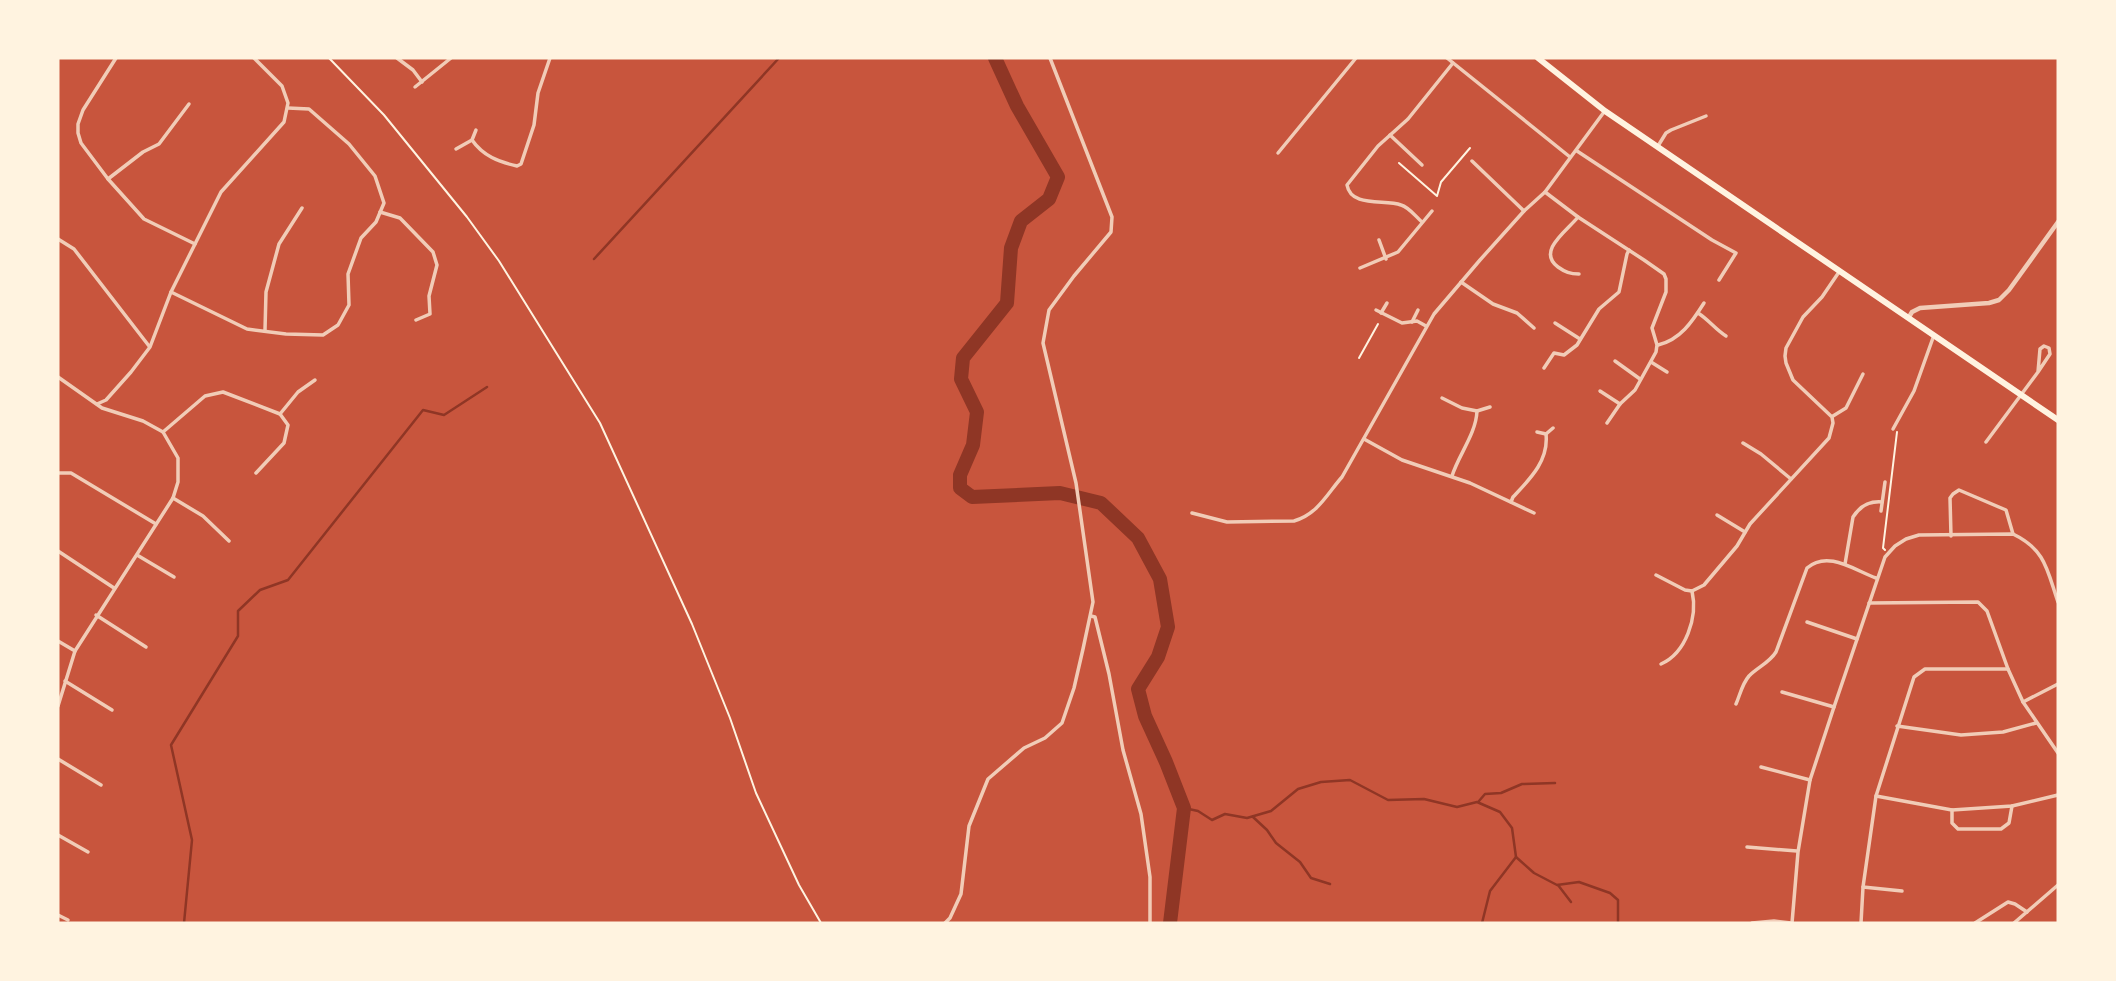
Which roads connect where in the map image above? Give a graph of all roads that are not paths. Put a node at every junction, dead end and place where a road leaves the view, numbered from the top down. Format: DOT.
graph roads {
  1 [pos="116,58"];
  2 [pos="254,58"];
  3 [pos="397,58"];
  4 [pos="451,58"];
  5 [pos="550,58"];
  6 [pos="1050,58"];
  7 [pos="1356,58"];
  8 [pos="1447,58"];
  9 [pos="1538,58"];
  10 [pos="1453,63"];
  11 [pos="422,82"];
  12 [pos="415,87"];
  13 [pos="189,104"];
  14 [pos="288,108"];
  15 [pos="1605,111"];
  16 [pos="1706,116"];
  17 [pos="476,130"];
  18 [pos="1390,135"];
  19 [pos="472,140"];
  20 [pos="1658,146"];
  21 [pos="456,149"];
  22 [pos="1577,150"];
  23 [pos="1278,153"];
  24 [pos="1571,158"];
  25 [pos="1472,160"];
  26 [pos="1422,164"];
  27 [pos="108,179"];
  28 [pos="1545,192"];
  29 [pos="302,208"];
  30 [pos="1432,211"];
  31 [pos="1524,211"];
  32 [pos="380,212"];
  33 [pos="1578,217"];
  34 [pos="1423,222"];
  35 [pos="2058,222"];
  36 [pos="58,239"];
  37 [pos="1379,240"];
  38 [pos="195,244"];
  39 [pos="1629,250"];
  40 [pos="1385,259"];
  41 [pos="1360,268"];
  42 [pos="1841,270"];
  43 [pos="1579,274"];
  44 [pos="1719,280"];
  45 [pos="1461,282"];
  46 [pos="171,292"];
  47 [pos="1387,303"];
  48 [pos="1704,303"];
  49 [pos="1376,310"];
  50 [pos="1418,310"];
  51 [pos="1381,313"];
  52 [pos="1698,313"];
  53 [pos="1909,317"];
  54 [pos="416,320"];
  55 [pos="1412,322"];
  56 [pos="1555,323"];
  57 [pos="1426,327"];
  58 [pos="1534,328"];
  59 [pos="265,331"];
  60 [pos="1935,334"];
  61 [pos="1726,336"];
  62 [pos="1581,340"];
  63 [pos="1657,345"];
  64 [pos="150,346"];
  65 [pos="1615,361"];
  66 [pos="1651,362"];
  67 [pos="1544,368"];
  68 [pos="1667,372"];
  69 [pos="2038,372"];
  70 [pos="1864,374"];
  71 [pos="58,377"];
  72 [pos="1640,379"];
  73 [pos="315,380"];
  74 [pos="1857,387"];
  75 [pos="1863,390"];
  76 [pos="1600,391"];
  77 [pos="2020,394"];
  78 [pos="1442,398"];
  79 [pos="97,404"];
  80 [pos="1620,404"];
  81 [pos="1457,406"];
  82 [pos="1490,407"];
  83 [pos="1477,411"];
  84 [pos="1454,412"];
  85 [pos="280,414"];
  86 [pos="1832,416"];
  87 [pos="2058,420"];
  88 [pos="1607,423"];
  89 [pos="1553,428"];
  90 [pos="1895,430"];
  91 [pos="163,432"];
  92 [pos="1537,432"];
  93 [pos="1546,435"];
  94 [pos="1363,439"];
  95 [pos="1986,442"];
  96 [pos="1743,443"];
  97 [pos="58,473"];
  98 [pos="256,473"];
  99 [pos="1451,476"];
  100 [pos="1792,480"];
  101 [pos="1885,482"];
  102 [pos="173,498"];
  103 [pos="1511,502"];
  104 [pos="1882,502"];
  105 [pos="1881,511"];
  106 [pos="1192,513"];
  107 [pos="1534,513"];
  108 [pos="1717,515"];
  109 [pos="1726,521"];
  110 [pos="156,524"];
  111 [pos="1722,526"];
  112 [pos="1745,532"];
  113 [pos="2013,534"];
  114 [pos="1951,536"];
  115 [pos="229,541"];
  116 [pos="58,551"];
  117 [pos="136,554"];
  118 [pos="1845,564"];
  119 [pos="1672,574"];
  120 [pos="1656,575"];
  121 [pos="174,578"];
  122 [pos="1877,578"];
  123 [pos="1668,582"];
  124 [pos="114,588"];
  125 [pos="1692,591"];
  126 [pos="2058,602"];
  127 [pos="1868,603"];
  128 [pos="96,615"];
  129 [pos="1091,615"];
  130 [pos="1807,622"];
  131 [pos="1857,639"];
  132 [pos="58,640"];
  133 [pos="146,647"];
  134 [pos="75,651"];
  135 [pos="1661,664"];
  136 [pos="2008,669"];
  137 [pos="65,681"];
  138 [pos="2058,684"];
  139 [pos="1782,692"];
  140 [pos="2023,702"];
  141 [pos="1736,704"];
  142 [pos="58,706"];
  143 [pos="1833,707"];
  144 [pos="112,710"];
  145 [pos="2036,723"];
  146 [pos="1897,726"];
  147 [pos="2058,753"];
  148 [pos="58,759"];
  149 [pos="1761,767"];
  150 [pos="1810,780"];
  151 [pos="101,785"];
  152 [pos="2058,794"];
  153 [pos="1876,796"];
  154 [pos="2012,806"];
  155 [pos="1952,810"];
  156 [pos="58,835"];
  157 [pos="1747,847"];
  158 [pos="88,852"];
  159 [pos="1798,852"];
  160 [pos="2058,885"];
  161 [pos="1863,887"];
  162 [pos="1902,891"];
  163 [pos="2027,912"];
  164 [pos="58,915"];
  165 [pos="68,920"];
  166 [pos="945,923"];
  167 [pos="1150,923"];
  168 [pos="1752,923"];
  169 [pos="1792,923"];
  170 [pos="1861,923"];
  171 [pos="1975,923"];
  172 [pos="2014,923"];
  1 -- 27 [label="street"];
  2 -- 14 [label="street"];
  3 -- 11 [label="street"];
  4 -- 11 [label="street"];
  5 -- 19 [label="street"];
  6 -- 129 [label="street"];
  7 -- 23 [label="street"];
  8 -- 10 [label="street"];
  9 -- 15 [label="highway"];
  10 -- 18 [label="street"];
  10 -- 24 [label="street"];
  11 -- 12 [label="street"];
  13 -- 27 [label="street"];
  14 -- 32 [label="street"];
  14 -- 38 [label="street"];
  15 -- 20 [label="highway"];
  15 -- 22 [label="street"];
  16 -- 20 [label="street"];
  17 -- 19 [label="street"];
  18 -- 26 [label="street"];
  18 -- 34 [label="street"];
  19 -- 21 [label="street"];
  20 -- 42 [label="highway"];
  22 -- 24 [label="street"];
  22 -- 44 [label="street"];
  24 -- 28 [label="street"];
  25 -- 31 [label="street"];
  27 -- 38 [label="street"];
  28 -- 31 [label="street"];
  28 -- 33 [label="street"];
  29 -- 59 [label="street"];
  30 -- 34 [label="street"];
  31 -- 45 [label="street"];
  32 -- 54 [label="street"];
  32 -- 59 [label="street"];
  33 -- 39 [label="street"];
  33 -- 43 [label="street"];
  34 -- 40 [label="street"];
  35 -- 53 [label="street"];
  36 -- 64 [label="street"];
  37 -- 40 [label="street"];
  38 -- 46 [label="street"];
  39 -- 62 [label="street"];
  39 -- 63 [label="street"];
  40 -- 41 [label="street"];
  42 -- 53 [label="highway"];
  42 -- 86 [label="street"];
  45 -- 57 [label="street"];
  45 -- 58 [label="street"];
  46 -- 59 [label="street"];
  46 -- 64 [label="street"];
  47 -- 51 [label="street"];
  48 -- 52 [label="street"];
  49 -- 51 [label="street"];
  50 -- 55 [label="street"];
  51 -- 55 [label="street"];
  52 -- 61 [label="street"];
  52 -- 63 [label="street"];
  53 -- 60 [label="highway"];
  55 -- 57 [label="street"];
  56 -- 62 [label="street"];
  57 -- 94 [label="street"];
  60 -- 77 [label="highway"];
  60 -- 90 [label="street"];
  62 -- 67 [label="street"];
  63 -- 66 [label="street"];
  64 -- 79 [label="street"];
  65 -- 72 [label="street"];
  66 -- 68 [label="street"];
  66 -- 72 [label="street"];
  69 -- 69 [label="street"];
  69 -- 77 [label="street"];
  70 -- 74 [label="street"];
  71 -- 79 [label="street"];
  72 -- 80 [label="street"];
  73 -- 85 [label="street"];
  74 -- 75 [label="street"];
  74 -- 86 [label="street"];
  76 -- 80 [label="street"];
  77 -- 87 [label="highway"];
  77 -- 95 [label="street"];
  78 -- 81 [label="street"];
  79 -- 91 [label="street"];
  80 -- 88 [label="street"];
  81 -- 83 [label="street"];
  81 -- 84 [label="street"];
  82 -- 83 [label="street"];
  83 -- 99 [label="street"];
  85 -- 91 [label="street"];
  85 -- 98 [label="street"];
  86 -- 100 [label="street"];
  89 -- 93 [label="street"];
  91 -- 102 [label="street"];
  92 -- 93 [label="street"];
  93 -- 103 [label="street"];
  94 -- 99 [label="street"];
  94 -- 106 [label="street"];
  96 -- 100 [label="street"];
  97 -- 110 [label="street"];
  99 -- 103 [label="street"];
  100 -- 112 [label="street"];
  101 -- 104 [label="street"];
  102 -- 110 [label="street"];
  102 -- 115 [label="street"];
  103 -- 107 [label="street"];
  104 -- 105 [label="street"];
  104 -- 118 [label="street"];
  108 -- 109 [label="street"];
  109 -- 111 [label="street"];
  109 -- 112 [label="street"];
  110 -- 117 [label="street"];
  112 -- 125 [label="street"];
  113 -- 114 [label="street"];
  113 -- 114 [label="street"];
  113 -- 126 [label="street"];
  114 -- 122 [label="street"];
  116 -- 124 [label="street"];
  117 -- 121 [label="street"];
  117 -- 124 [label="street"];
  118 -- 122 [label="street"];
  118 -- 141 [label="street"];
  119 -- 123 [label="street"];
  120 -- 123 [label="street"];
  122 -- 127 [label="street"];
  123 -- 125 [label="street"];
  124 -- 128 [label="street"];
  125 -- 135 [label="street"];
  127 -- 131 [label="street"];
  127 -- 136 [label="street"];
  128 -- 133 [label="street"];
  128 -- 134 [label="street"];
  129 -- 166 [label="street"];
  129 -- 167 [label="street"];
  130 -- 131 [label="street"];
  131 -- 143 [label="street"];
  132 -- 134 [label="street"];
  134 -- 137 [label="street"];
  136 -- 140 [label="street"];
  136 -- 146 [label="street"];
  137 -- 142 [label="street"];
  137 -- 144 [label="street"];
  138 -- 140 [label="street"];
  139 -- 143 [label="street"];
  140 -- 145 [label="street"];
  143 -- 150 [label="street"];
  145 -- 146 [label="street"];
  145 -- 147 [label="street"];
  146 -- 153 [label="street"];
  148 -- 151 [label="street"];
  149 -- 150 [label="street"];
  150 -- 159 [label="street"];
  152 -- 154 [label="street"];
  153 -- 155 [label="street"];
  153 -- 161 [label="street"];
  154 -- 155 [label="street"];
  154 -- 155 [label="street"];
  156 -- 158 [label="street"];
  157 -- 159 [label="street"];
  159 -- 169 [label="street"];
  160 -- 163 [label="street"];
  161 -- 162 [label="street"];
  161 -- 170 [label="street"];
  163 -- 171 [label="street"];
  163 -- 172 [label="street"];
  164 -- 165 [label="street"];
  168 -- 169 [label="street"];
}
